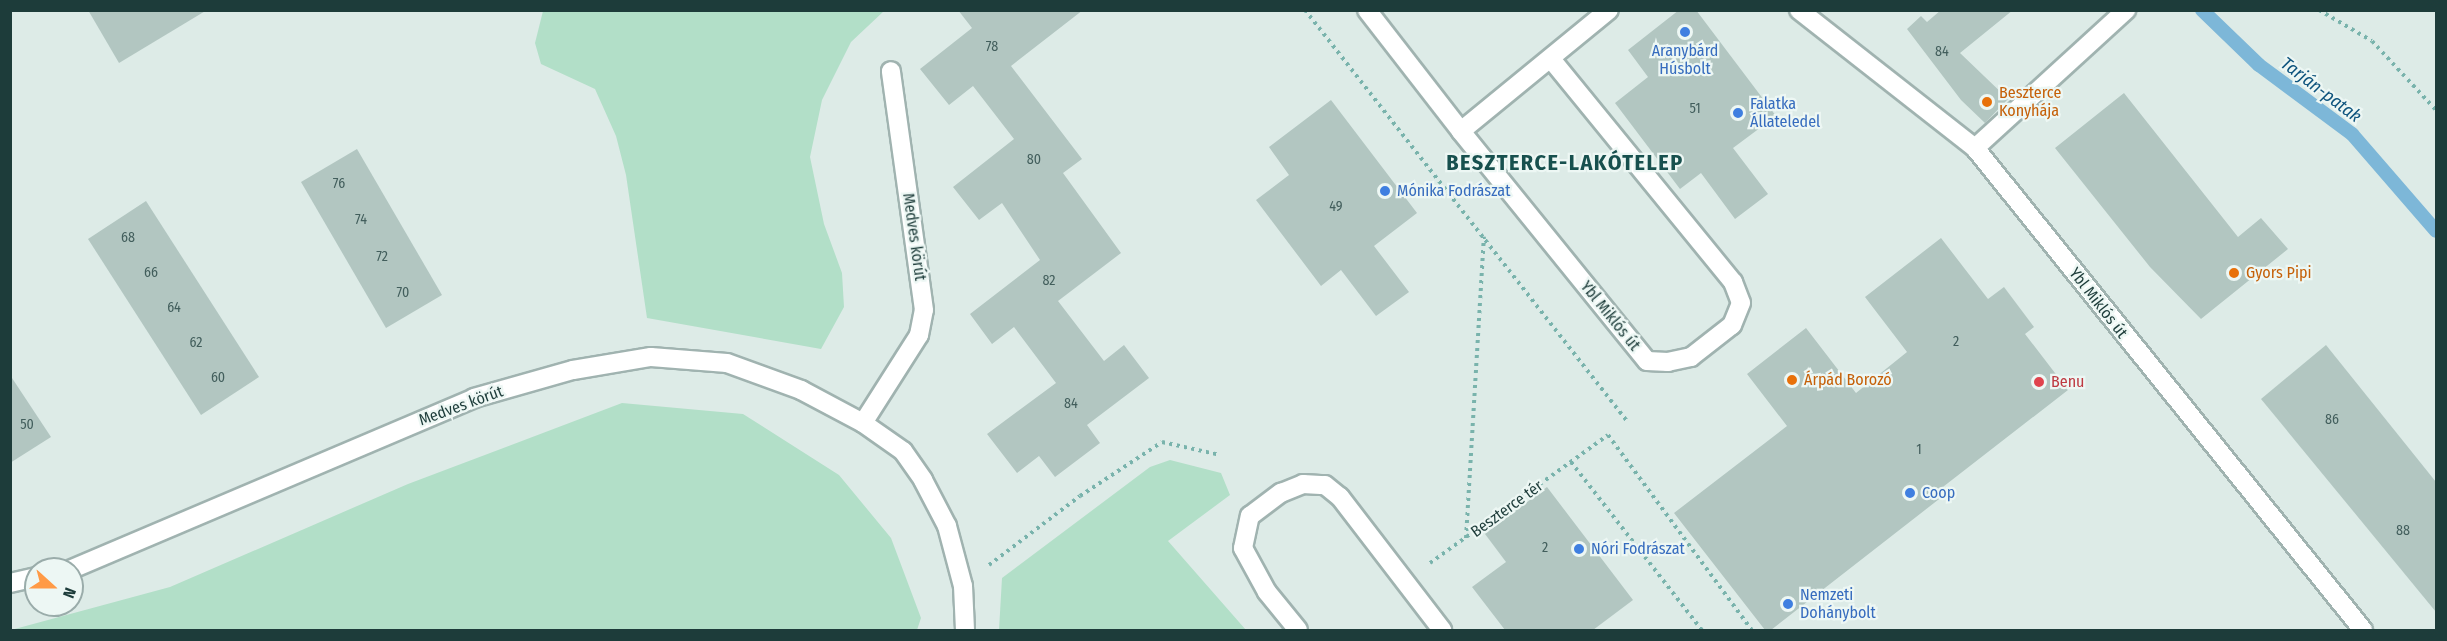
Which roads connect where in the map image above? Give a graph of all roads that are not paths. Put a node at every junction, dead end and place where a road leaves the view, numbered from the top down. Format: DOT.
graph roads {
  1 [pos="1367,10"];
  2 [pos="1609,10"];
  3 [pos="1799,10"];
  4 [pos="2126,10"];
  5 [pos="1551,58"];
  6 [pos="891,71"];
  7 [pos="1461,131"];
  8 [pos="1975,148"];
  9 [pos="862,423"];
  10 [pos="84,564"];
  11 [pos="965,630"];
  12 [pos="1298,630"];
  13 [pos="1442,630"];
  14 [pos="2363,630"];
  1 -- 7 [label="street, Ybl Miklós út"];
  2 -- 5 [label="street"];
  3 -- 8 [label="street, Ybl Miklós út"];
  4 -- 8 [label="street"];
  5 -- 7 [label="street"];
  5 -- 7 [label="street, Ybl Miklós út"];
  6 -- 9 [label="street, Medves körút"];
  8 -- 14 [label="street, Ybl Miklós út"];
  9 -- 10 [label="street, Medves körút"];
  9 -- 11 [label="street, Medves körút"];
  12 -- 13 [label="street"];
}
